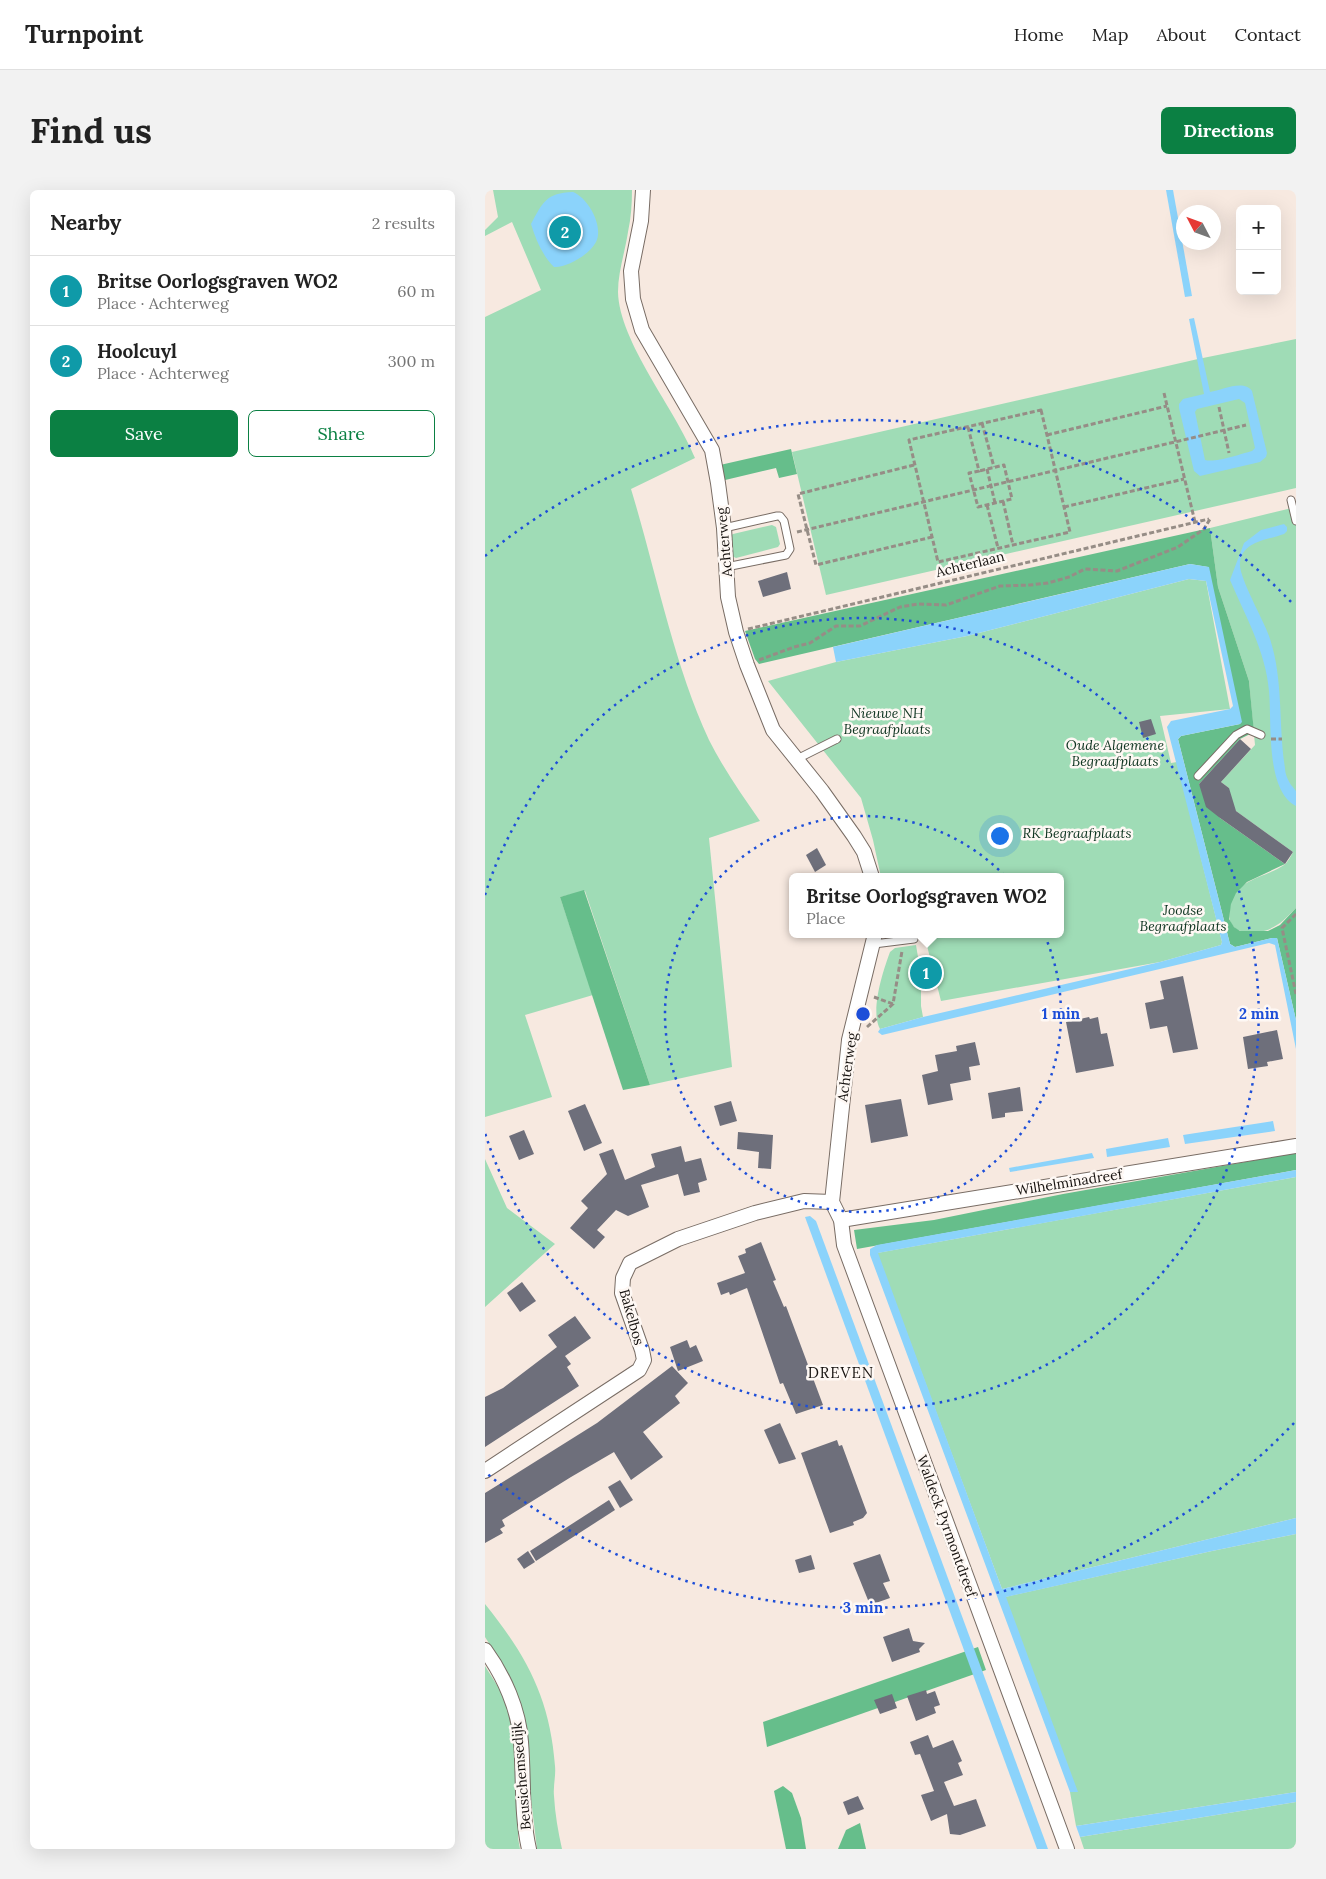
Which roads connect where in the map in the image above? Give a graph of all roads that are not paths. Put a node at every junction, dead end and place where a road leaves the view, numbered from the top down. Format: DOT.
graph roads {
  1 [pos="643,190"];
  2 [pos="1291,500"];
  3 [pos="1296,521"];
  4 [pos="723,528"];
  5 [pos="726,567"];
  6 [pos="1261,735"];
  7 [pos="837,739"];
  8 [pos="795,760"];
  9 [pos="1198,776"];
  10 [pos="871,873"];
  11 [pos="875,939"];
  12 [pos="914,939"];
  13 [pos="1296,1146"];
  14 [pos="832,1202"];
  15 [pos="841,1220"];
  16 [pos="485,1470"];
  17 [pos="485,1650"];
  18 [pos="529,1849"];
  19 [pos="1067,1849"];
  1 -- 4 [label="street, Achterweg"];
  2 -- 3 [label="lane"];
  4 -- 5 [label="street, Achterweg"];
  4 -- 5 [label="lane"];
  5 -- 8 [label="street, Achterweg"];
  6 -- 9 [label="lane"];
  7 -- 8 [label="lane"];
  8 -- 10 [label="street, Achterweg"];
  11 -- 12 [label="lane"];
  11 -- 14 [label="street, Achterweg"];
  13 -- 15 [label="street, Wilhelminadreef"];
  14 -- 15 [label="street, Waldeck Pyrmontdreef"];
  14 -- 16 [label="street, Bakelbos"];
  15 -- 19 [label="street, Waldeck Pyrmontdreef"];
  17 -- 18 [label="street, Beusichemsedijk"];
}
